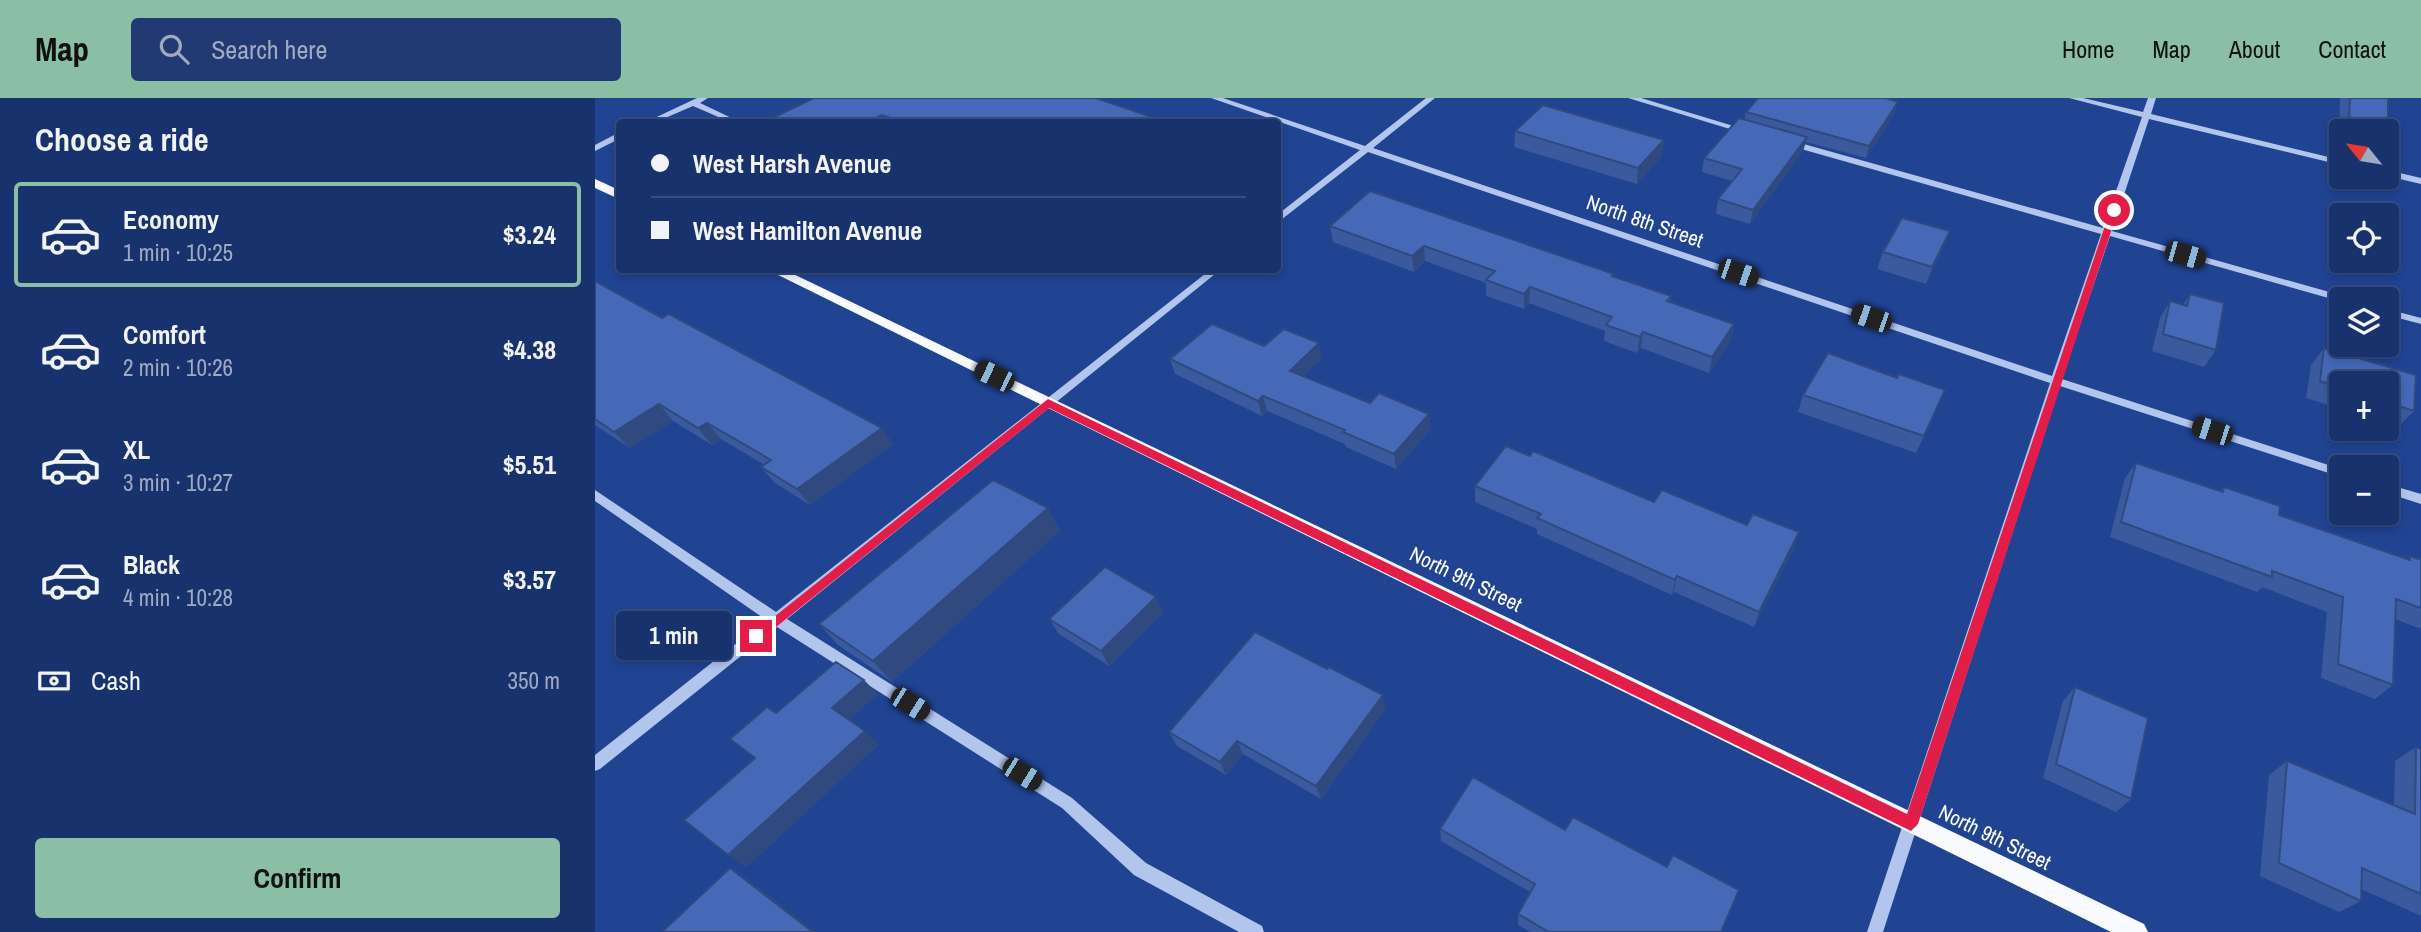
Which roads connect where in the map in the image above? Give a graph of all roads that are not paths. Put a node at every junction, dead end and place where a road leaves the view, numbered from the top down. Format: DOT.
graph roads {
  1 [pos="704,98"];
  2 [pos="1215,98"];
  3 [pos="1431,98"];
  4 [pos="1632,98"];
  5 [pos="2073,98"];
  6 [pos="2152,98"];
  7 [pos="694,103"];
  8 [pos="2147,116"];
  9 [pos="657,119"];
  10 [pos="729,119"];
  11 [pos="1279,119"];
  12 [pos="1281,120"];
  13 [pos="1750,132"];
  14 [pos="616,138"];
  15 [pos="1777,139"];
  16 [pos="595,148"];
  17 [pos="1368,148"];
  18 [pos="2329,159"];
  19 [pos="2399,176"];
  20 [pos="2421,181"];
  21 [pos="595,183"];
  22 [pos="616,194"];
  23 [pos="1281,217"];
  24 [pos="2106,233"];
  25 [pos="781,273"];
  26 [pos="1211,273"];
  27 [pos="2329,295"];
  28 [pos="2399,315"];
  29 [pos="2421,321"];
  30 [pos="2056,381"];
  31 [pos="1048,403"];
  32 [pos="2329,469"];
  33 [pos="2399,492"];
  34 [pos="595,495"];
  35 [pos="2421,499"];
  36 [pos="776,620"];
  37 [pos="595,764"];
  38 [pos="1911,824"];
  39 [pos="1256,932"];
  40 [pos="1875,932"];
  41 [pos="2137,932"];
  1 -- 7 [label="street"];
  2 -- 11 [label="street, North 8th Street"];
  3 -- 17 [label="street"];
  4 -- 13 [label="street"];
  5 -- 8 [label="street"];
  6 -- 8 [label="street"];
  7 -- 9 [label="street"];
  7 -- 10 [label="street"];
  8 -- 18 [label="street"];
  8 -- 24 [label="street"];
  12 -- 17 [label="street, North 8th Street"];
  14 -- 16 [label="street"];
  15 -- 24 [label="street"];
  17 -- 23 [label="street"];
  17 -- 30 [label="street, North 8th Street"];
  19 -- 20 [label="street"];
  21 -- 22 [label="main road"];
  24 -- 27 [label="street"];
  24 -- 30 [label="street"];
  25 -- 31 [label="main road, North 9th Street"];
  26 -- 31 [label="street"];
  28 -- 29 [label="street"];
  30 -- 32 [label="street, North 8th Street"];
  30 -- 38 [label="street"];
  31 -- 36 [label="street"];
  31 -- 38 [label="main road, North 9th Street"];
  33 -- 35 [label="street"];
  34 -- 36 [label="street"];
  36 -- 37 [label="street"];
  36 -- 39 [label="street"];
  38 -- 40 [label="street"];
  38 -- 41 [label="main road, North 9th Street"];
}
